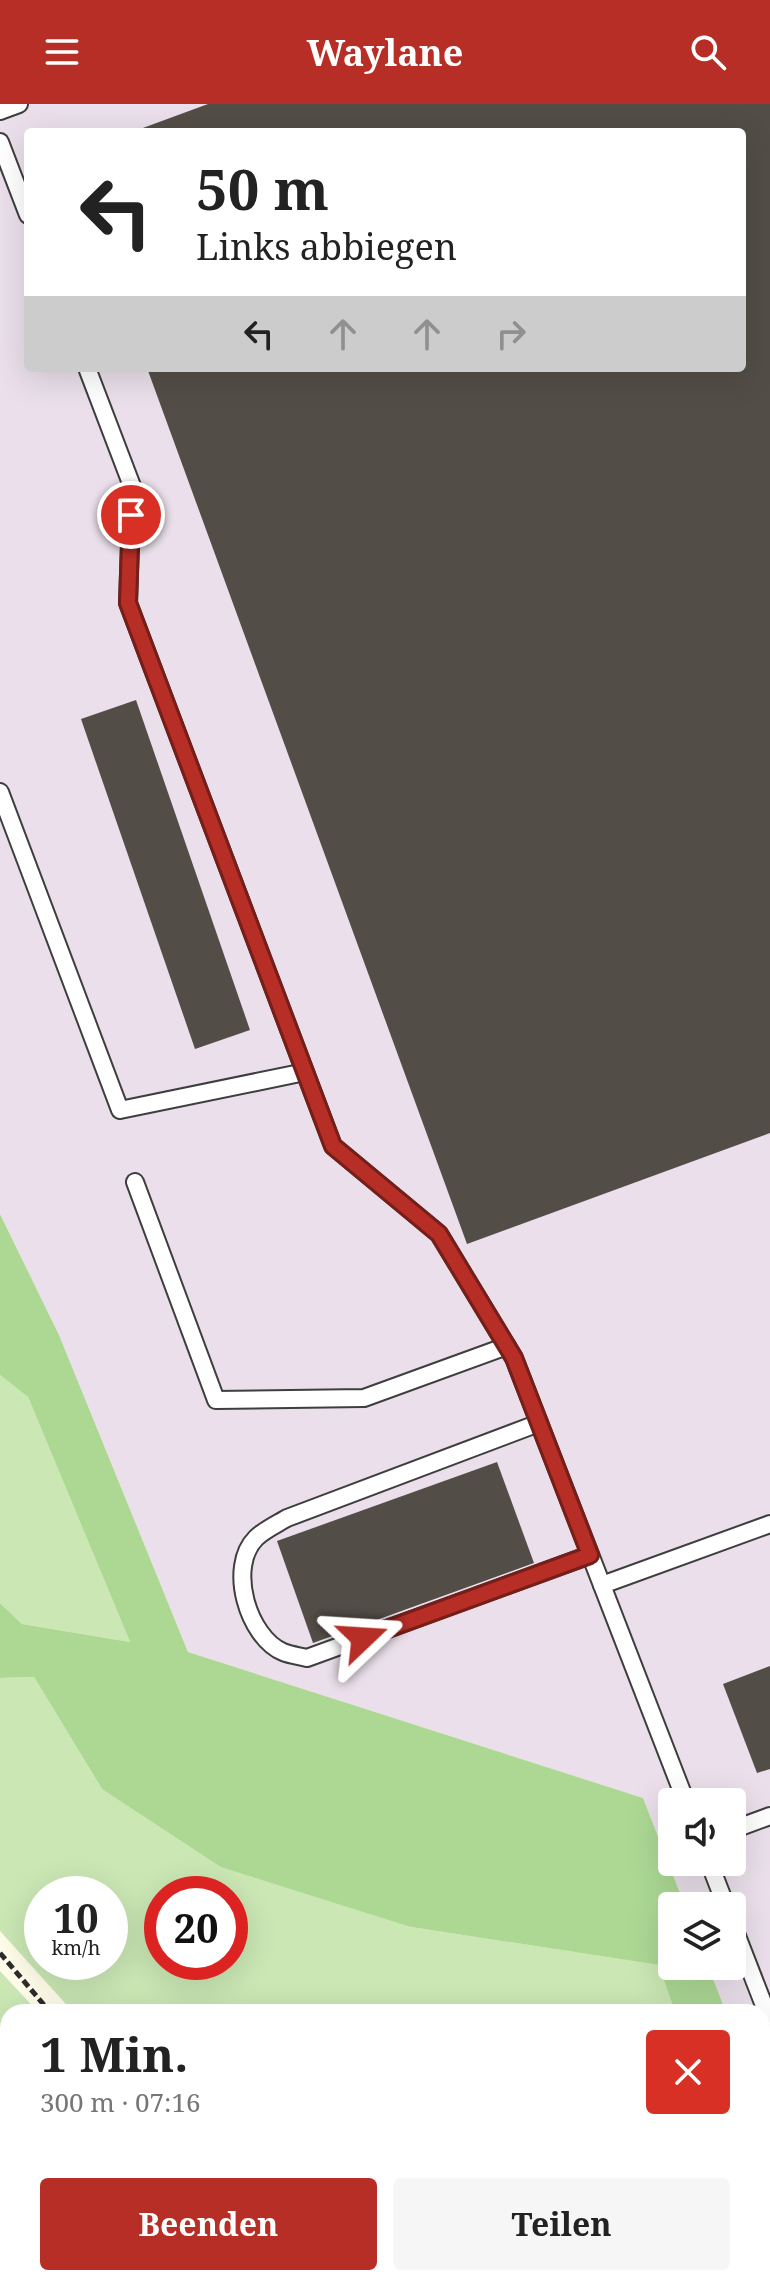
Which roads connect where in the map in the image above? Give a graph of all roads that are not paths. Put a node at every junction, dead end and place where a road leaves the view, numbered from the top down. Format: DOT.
graph roads {
  1 [pos="19,104"];
  2 [pos="0,111"];
  3 [pos="0,142"];
  4 [pos="24,205"];
  5 [pos="89,372"];
  6 [pos="0,792"];
  7 [pos="305,1072"];
  8 [pos="135,1182"];
  9 [pos="507,1346"];
  10 [pos="539,1423"];
  11 [pos="770,1524"];
  12 [pos="590,1555"];
  13 [pos="602,1585"];
  14 [pos="681,1788"];
  15 [pos="770,1816"];
  16 [pos="746,1825"];
  17 [pos="746,1959"];
  18 [pos="763,2004"];
  1 -- 2 [label="lane"];
  3 -- 4 [label="lane"];
  5 -- 7 [label="lane"];
  6 -- 7 [label="lane"];
  7 -- 9 [label="lane"];
  8 -- 9 [label="lane"];
  9 -- 10 [label="lane"];
  10 -- 12 [label="lane"];
  10 -- 12 [label="lane"];
  11 -- 13 [label="lane"];
  12 -- 13 [label="lane"];
  13 -- 14 [label="lane"];
  15 -- 16 [label="lane"];
  17 -- 18 [label="lane"];
}
